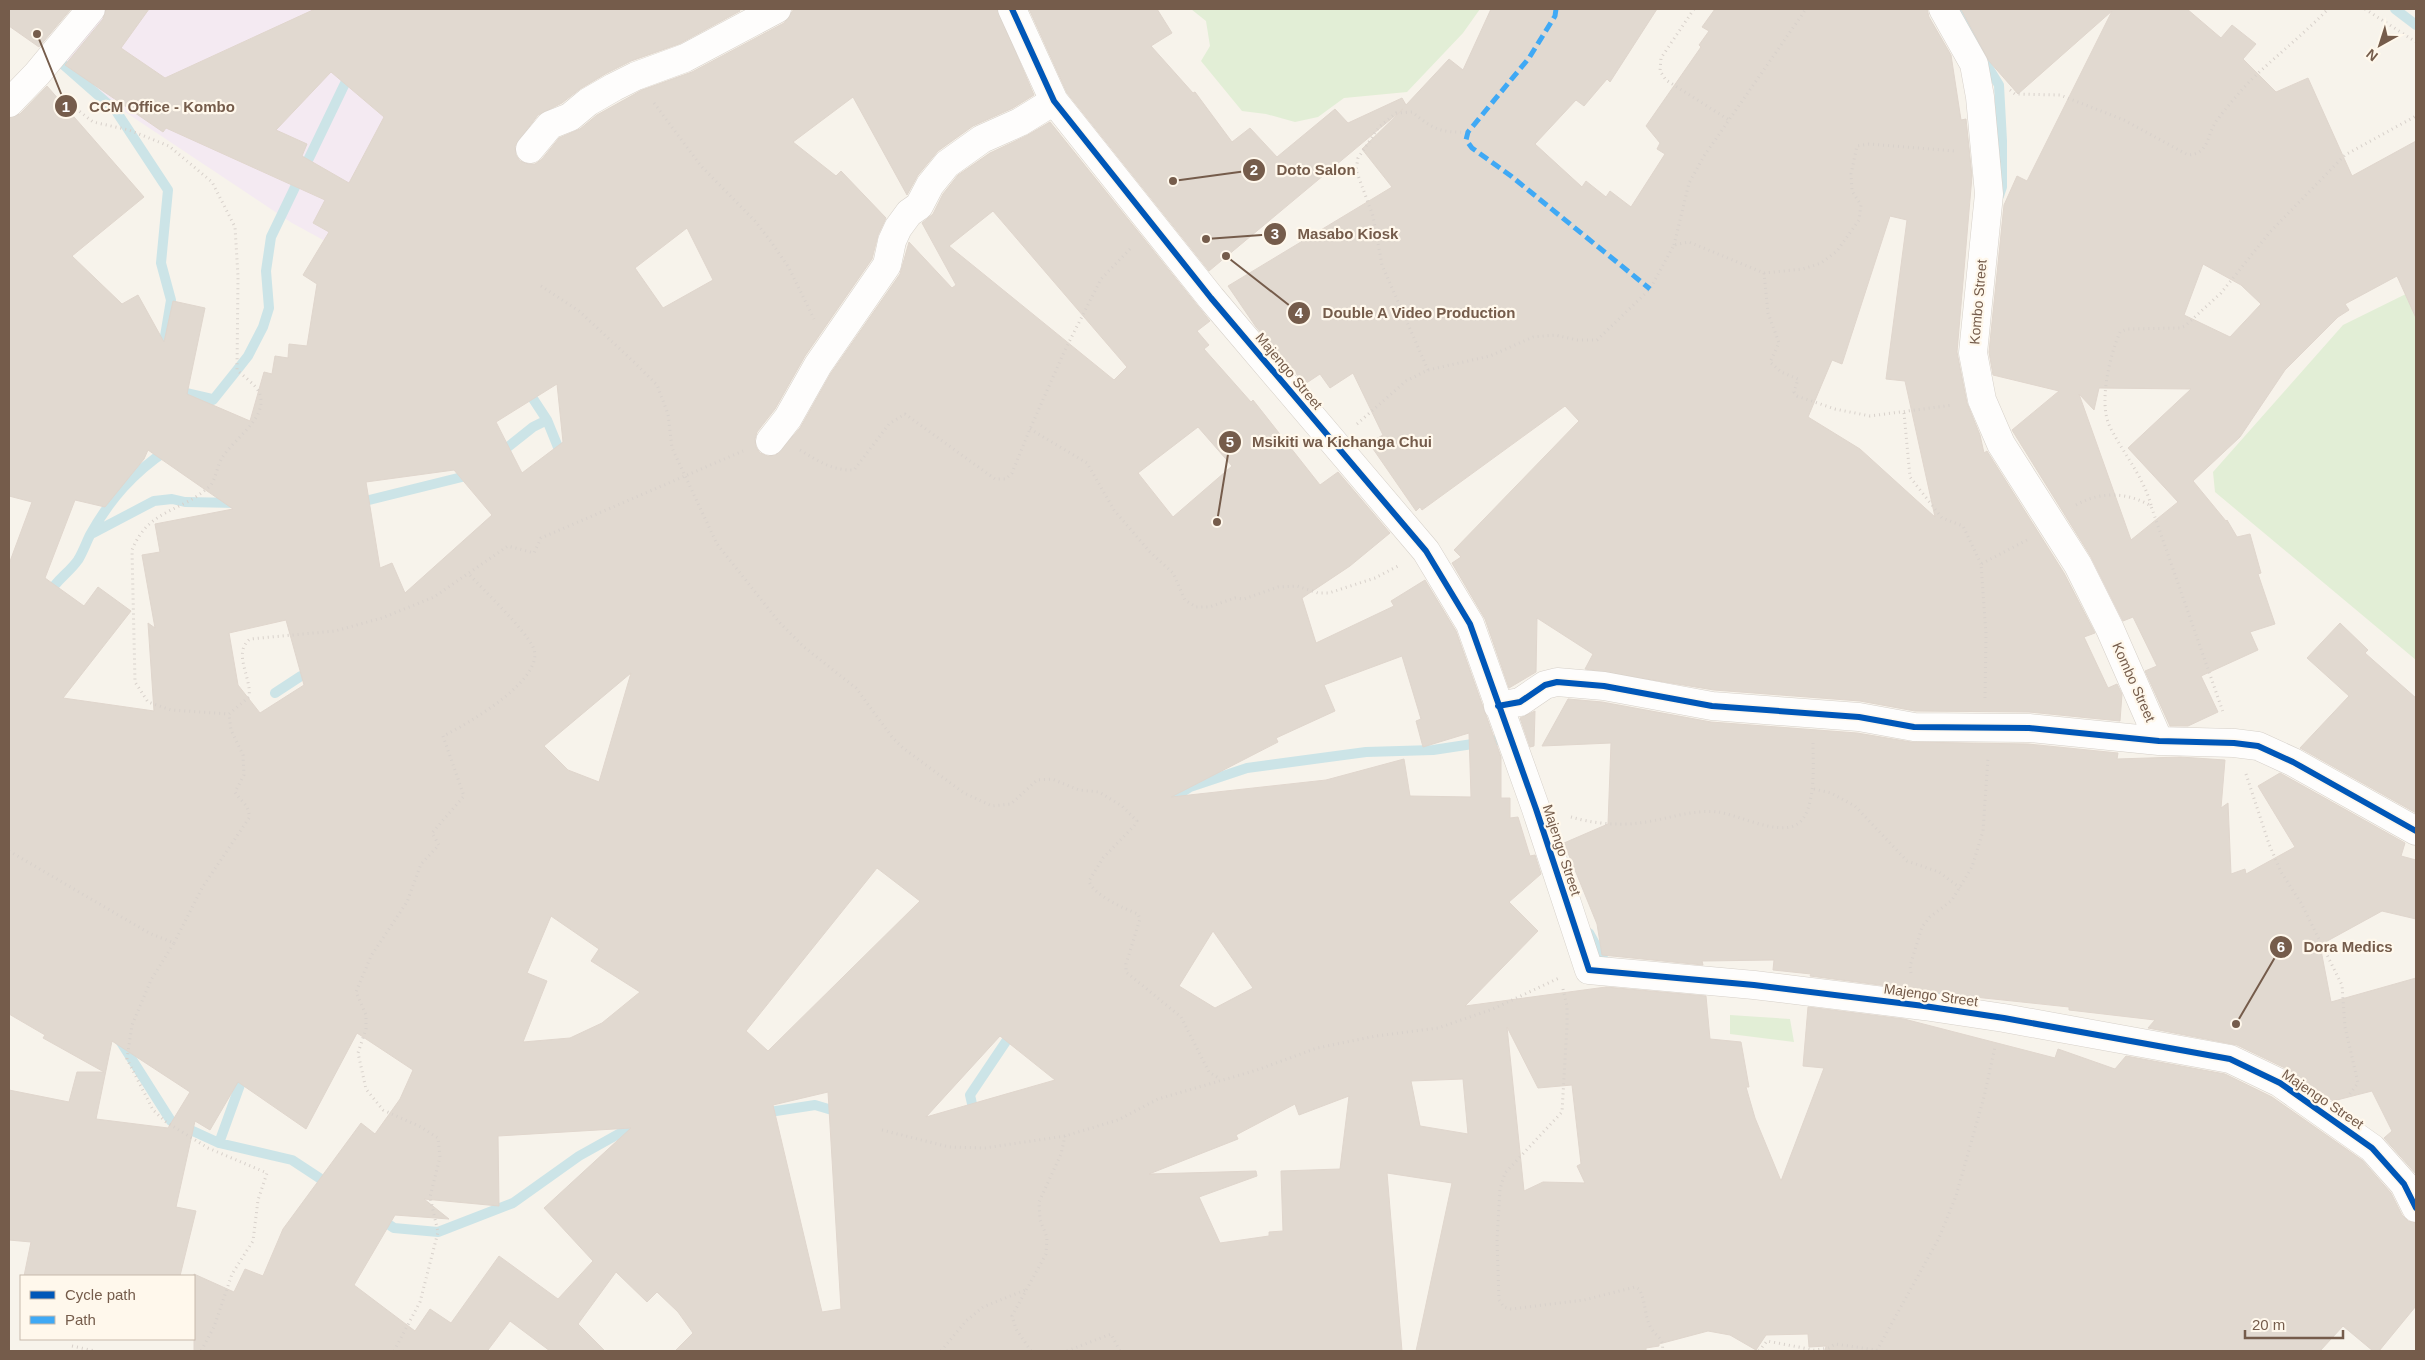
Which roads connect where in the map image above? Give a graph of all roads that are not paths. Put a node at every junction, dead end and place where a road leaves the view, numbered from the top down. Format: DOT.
graph roads {
  1 [pos="91,9"];
  2 [pos="777,9"];
  3 [pos="1012,9"];
  4 [pos="1943,9"];
  5 [pos="1054,101"];
  6 [pos="9,103"];
  7 [pos="530,149"];
  8 [pos="770,441"];
  9 [pos="1498,706"];
  10 [pos="2160,741"];
  11 [pos="2416,830"];
  12 [pos="2416,1208"];
  1 -- 6 [label="street"];
  2 -- 7 [label="street"];
  3 -- 5 [label="street, Majengo Street"];
  4 -- 10 [label="street, Kombo Street"];
  5 -- 8 [label="street"];
  5 -- 9 [label="street, Majengo Street"];
  9 -- 10 [label="street"];
  9 -- 12 [label="street, Majengo Street"];
  10 -- 11 [label="street"];
}
